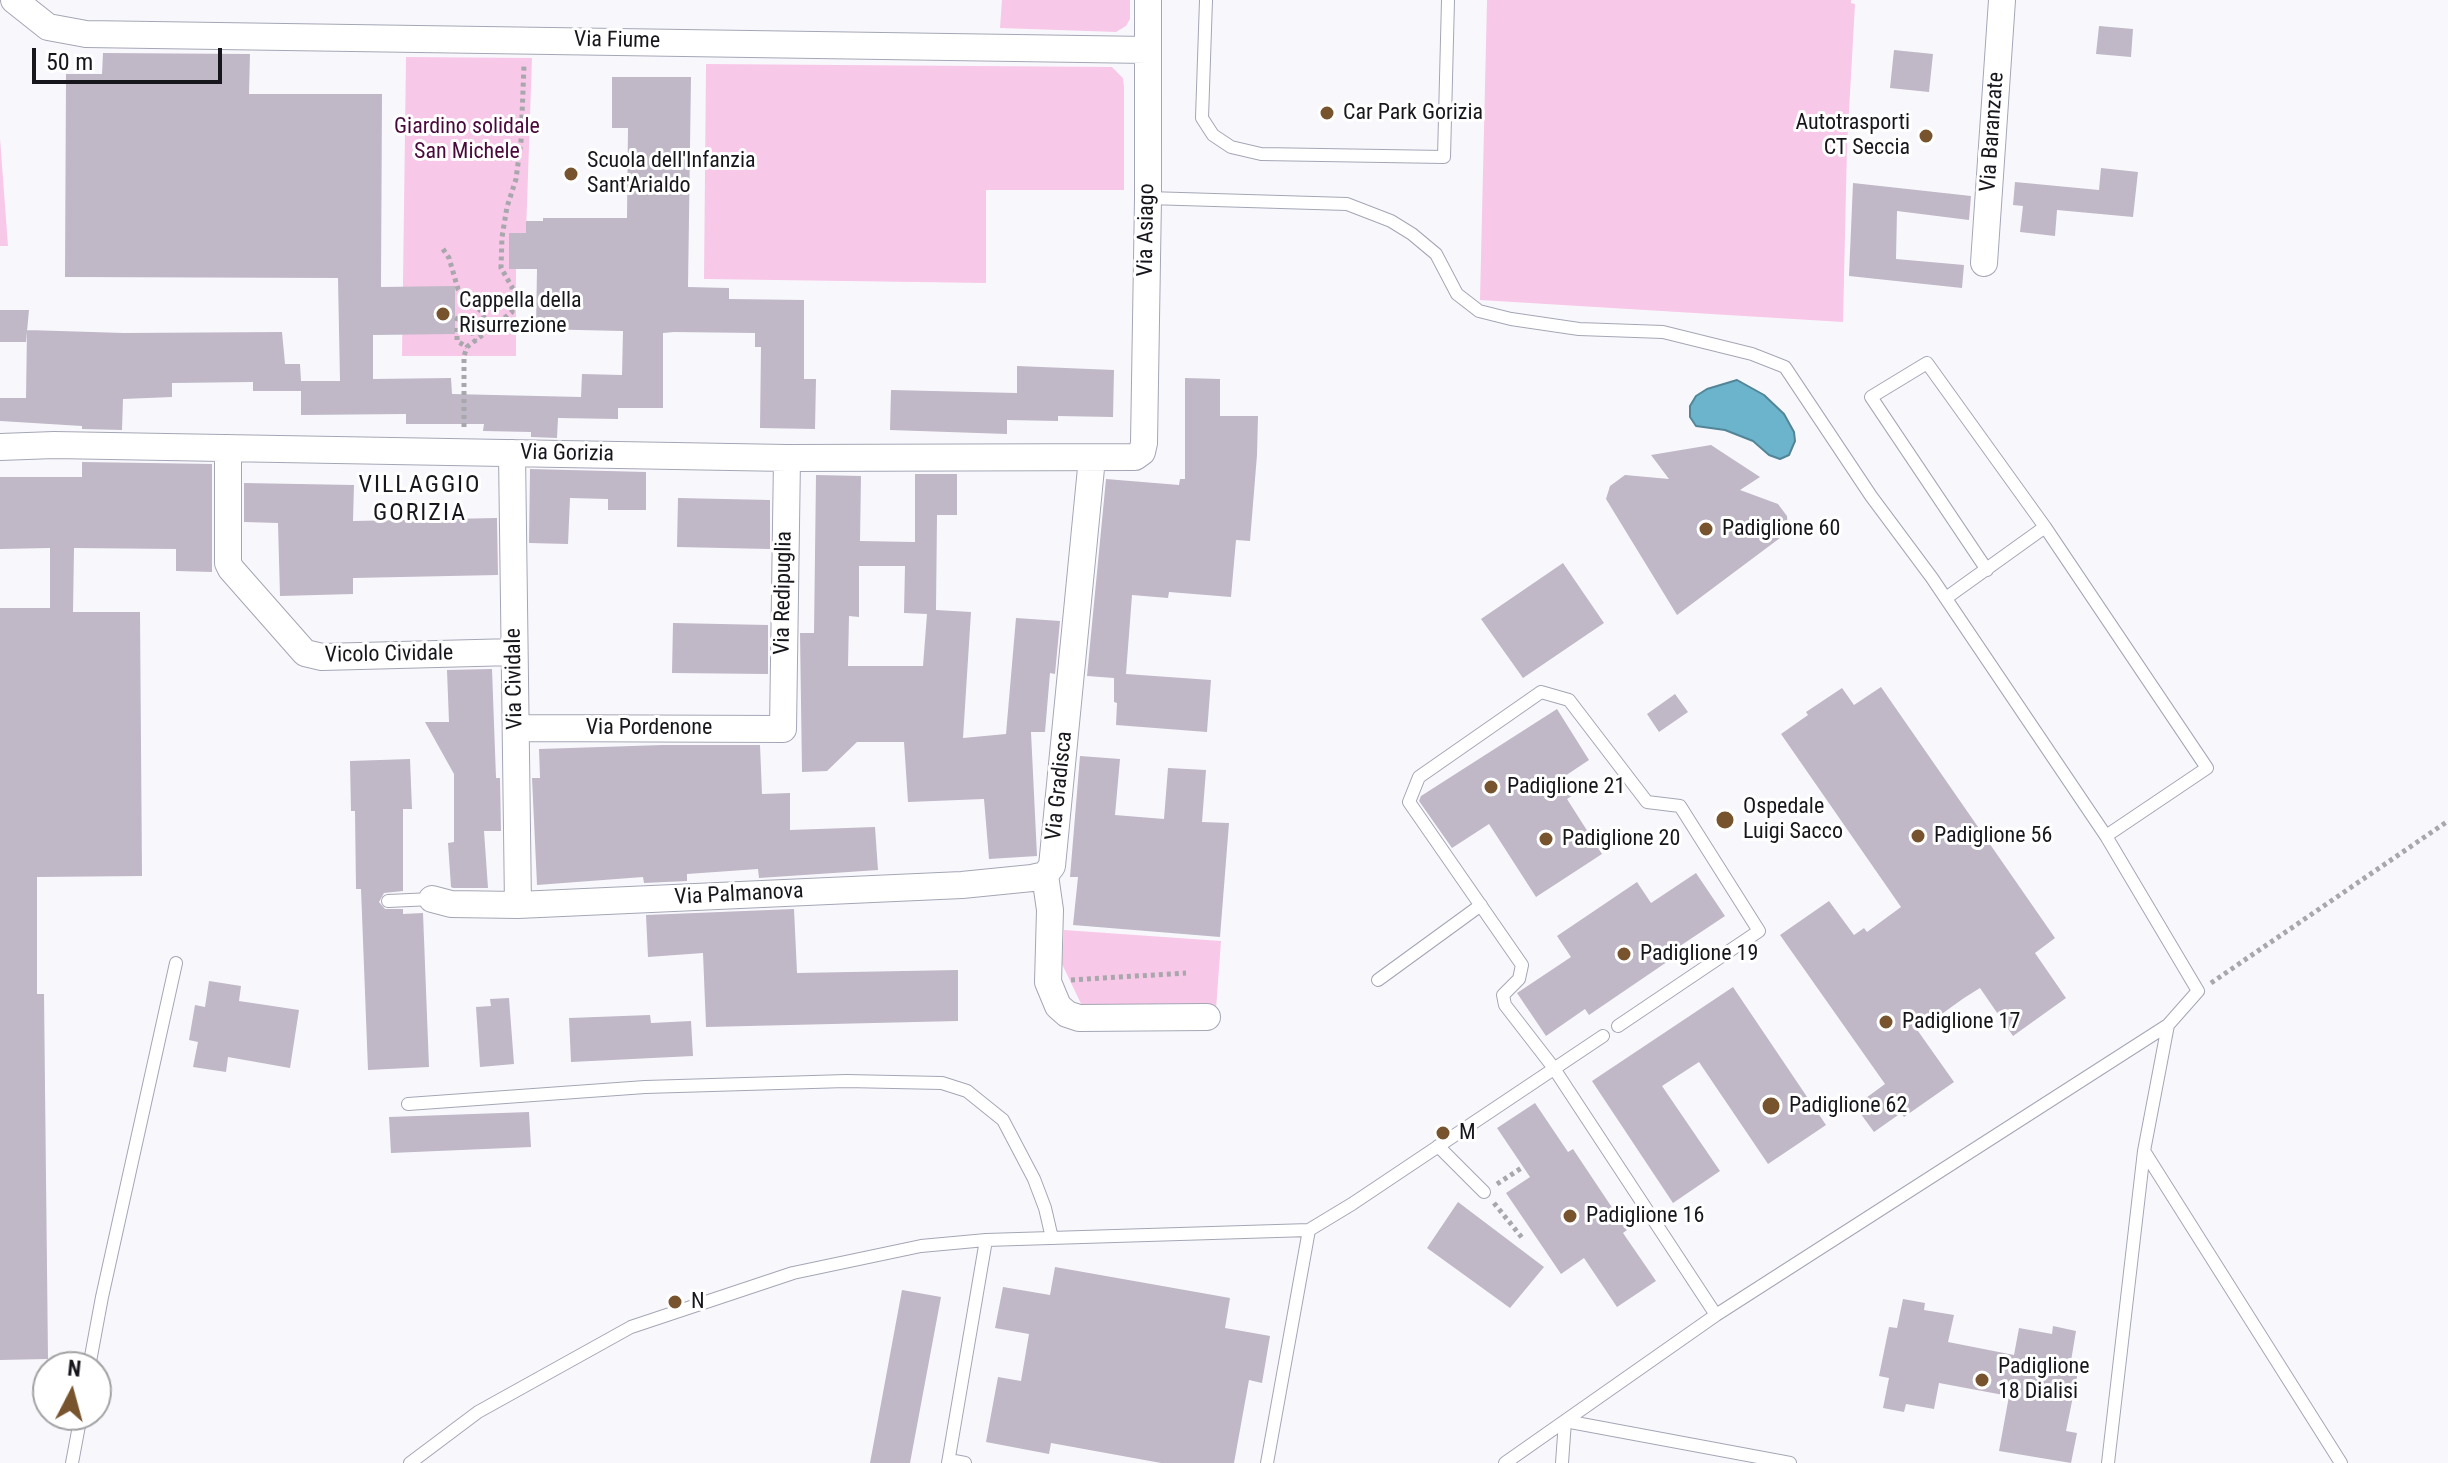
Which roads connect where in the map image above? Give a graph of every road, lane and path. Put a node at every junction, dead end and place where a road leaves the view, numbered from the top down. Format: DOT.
graph roads {
  1 [pos="14,0"];
  2 [pos="1148,0"];
  3 [pos="1206,0"];
  4 [pos="1448,0"];
  5 [pos="2002,0"];
  6 [pos="524,39"];
  7 [pos="1148,50"];
  8 [pos="1148,198"];
  9 [pos="443,249"];
  10 [pos="1984,263"];
  11 [pos="455,318"];
  12 [pos="457,328"];
  13 [pos="490,330"];
  14 [pos="475,342"];
  15 [pos="467,347"];
  16 [pos="0,447"];
  17 [pos="228,448"];
  18 [pos="463,452"];
  19 [pos="512,453"];
  20 [pos="1135,457"];
  21 [pos="787,458"];
  22 [pos="1092,458"];
  23 [pos="2045,527"];
  24 [pos="1987,570"];
  25 [pos="1946,598"];
  26 [pos="514,652"];
  27 [pos="516,728"];
  28 [pos="783,729"];
  29 [pos="2448,821"];
  30 [pos="2106,836"];
  31 [pos="1045,875"];
  32 [pos="432,899"];
  33 [pos="388,901"];
  34 [pos="518,905"];
  35 [pos="1481,905"];
  36 [pos="176,963"];
  37 [pos="1186,973"];
  38 [pos="1378,980"];
  39 [pos="1048,982"];
  40 [pos="2198,991"];
  41 [pos="1207,1017"];
  42 [pos="2168,1025"];
  43 [pos="1618,1026"];
  44 [pos="1603,1036"];
  45 [pos="1553,1067"];
  46 [pos="408,1104"];
  47 [pos="1438,1146"];
  48 [pos="2144,1151"];
  49 [pos="1523,1167"];
  50 [pos="1513,1174"];
  51 [pos="1484,1192"];
  52 [pos="1309,1230"];
  53 [pos="1052,1238"];
  54 [pos="1523,1239"];
  55 [pos="986,1240"];
  56 [pos="1716,1315"];
  57 [pos="92,1351"];
  58 [pos="1565,1421"];
  59 [pos="78,1431"];
  60 [pos="949,1462"];
  61 [pos="72,1463"];
  62 [pos="410,1463"];
  63 [pos="965,1463"];
  64 [pos="1267,1463"];
  65 [pos="1505,1463"];
  66 [pos="1562,1463"];
  67 [pos="1790,1463"];
  68 [pos="2108,1463"];
  69 [pos="2341,1463"];
  1 -- 6 [label="street, Via Fiume"];
  2 -- 7 [label="street, Via Asiago"];
  3 -- 4 [label="lane"];
  5 -- 10 [label="street, Via Baranzate"];
  6 -- 7 [label="street, Via Fiume"];
  6 -- 13 [label="path"];
  7 -- 8 [label="street, Via Asiago"];
  8 -- 20 [label="street, Via Asiago"];
  8 -- 25 [label="lane"];
  9 -- 13 [label="path"];
  11 -- 14 [label="path"];
  12 -- 15 [label="path"];
  13 -- 14 [label="path"];
  14 -- 15 [label="path"];
  15 -- 18 [label="path"];
  16 -- 17 [label="street, Via Gorizia"];
  17 -- 18 [label="street, Via Gorizia"];
  17 -- 26 [label="street, Vicolo Cividale"];
  18 -- 19 [label="street, Via Gorizia"];
  19 -- 21 [label="street, Via Gorizia"];
  19 -- 26 [label="street, Via Cividale"];
  20 -- 22 [label="street, Via Gorizia"];
  21 -- 22 [label="street, Via Gorizia"];
  21 -- 28 [label="street, Via Redipuglia"];
  22 -- 31 [label="street, Via Gradisca"];
  23 -- 24 [label="lane"];
  23 -- 24 [label="lane"];
  23 -- 30 [label="lane"];
  24 -- 25 [label="lane"];
  25 -- 30 [label="lane"];
  26 -- 27 [label="street, Via Cividale"];
  27 -- 28 [label="street, Via Pordenone"];
  27 -- 34 [label="street, Via Cividale"];
  29 -- 40 [label="path"];
  30 -- 40 [label="lane"];
  31 -- 34 [label="street, Via Palmanova"];
  31 -- 39 [label="street, Via Gradisca"];
  32 -- 33 [label="lane"];
  32 -- 34 [label="street, Via Palmanova"];
  35 -- 38 [label="lane"];
  35 -- 43 [label="lane"];
  35 -- 45 [label="lane"];
  36 -- 57 [label="lane"];
  37 -- 39 [label="path"];
  39 -- 41 [label="street"];
  40 -- 42 [label="lane"];
  42 -- 48 [label="lane"];
  42 -- 56 [label="lane"];
  44 -- 45 [label="lane"];
  45 -- 47 [label="lane"];
  45 -- 56 [label="lane"];
  46 -- 53 [label="lane"];
  47 -- 51 [label="lane"];
  47 -- 52 [label="lane"];
  48 -- 68 [label="lane"];
  48 -- 69 [label="lane"];
  49 -- 50 [label="path"];
  51 -- 54 [label="path"];
  52 -- 53 [label="lane"];
  52 -- 64 [label="lane"];
  53 -- 55 [label="lane"];
  55 -- 60 [label="lane"];
  55 -- 62 [label="lane"];
  56 -- 58 [label="lane"];
  58 -- 65 [label="lane"];
  58 -- 66 [label="lane"];
  58 -- 67 [label="lane"];
  59 -- 61 [label="lane"];
  60 -- 63 [label="lane"];
}
